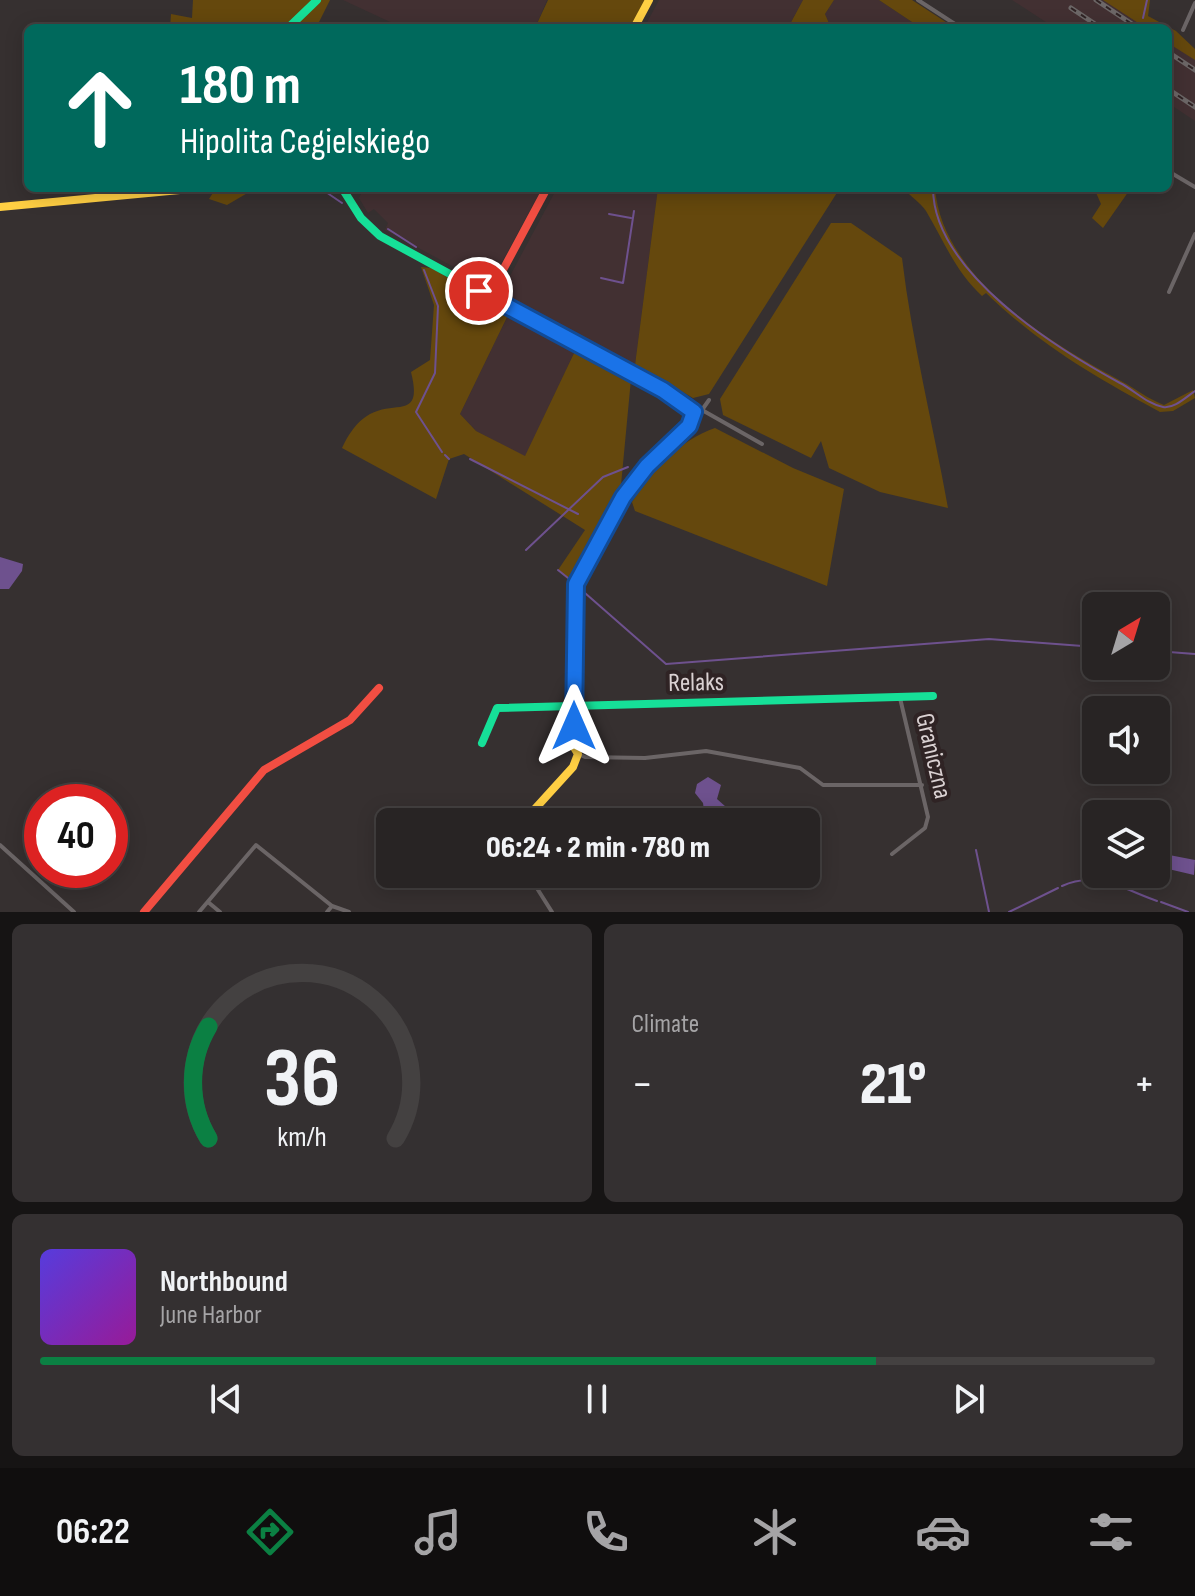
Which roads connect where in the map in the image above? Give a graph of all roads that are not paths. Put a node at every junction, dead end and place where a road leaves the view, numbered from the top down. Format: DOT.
graph roads {
  1 [pos="317,0"];
  2 [pos="649,0"];
  3 [pos="918,0"];
  4 [pos="1195,3"];
  5 [pos="292,24"];
  6 [pos="636,24"];
  7 [pos="955,24"];
  8 [pos="1183,30"];
  9 [pos="1172,173"];
  10 [pos="1195,187"];
  11 [pos="159,192"];
  12 [pos="345,192"];
  13 [pos="545,192"];
  14 [pos="0,207"];
  15 [pos="1195,234"];
  16 [pos="495,284"];
  17 [pos="479,291"];
  18 [pos="1169,292"];
  19 [pos="489,296"];
  20 [pos="709,400"];
  21 [pos="698,411"];
  22 [pos="762,444"];
  23 [pos="379,688"];
  24 [pos="933,696"];
  25 [pos="900,698"];
  26 [pos="574,706"];
  27 [pos="482,743"];
  28 [pos="578,754"];
  29 [pos="922,785"];
  30 [pos="536,808"];
  31 [pos="0,845"];
  32 [pos="892,854"];
  33 [pos="537,888"];
  34 [pos="208,902"];
  35 [pos="332,906"];
  36 [pos="74,912"];
  37 [pos="144,912"];
  38 [pos="199,912"];
  39 [pos="220,912"];
  40 [pos="327,912"];
  41 [pos="349,912"];
  42 [pos="552,912"];
  1 -- 5 [label="street"];
  2 -- 6 [label="street"];
  3 -- 7 [label="street"];
  4 -- 8 [label="street"];
  9 -- 10 [label="street"];
  11 -- 14 [label="street"];
  12 -- 17 [label="street"];
  13 -- 16 [label="street"];
  15 -- 18 [label="street"];
  16 -- 17 [label="street"];
  16 -- 19 [label="street"];
  17 -- 19 [label="street"];
  19 -- 21 [label="street"];
  20 -- 21 [label="street"];
  21 -- 22 [label="street"];
  21 -- 26 [label="street"];
  23 -- 37 [label="street"];
  24 -- 25 [label="street, Relaks"];
  25 -- 26 [label="street, Relaks"];
  25 -- 29 [label="street, Graniczna"];
  26 -- 27 [label="street, Relaks"];
  26 -- 28 [label="street"];
  28 -- 29 [label="street"];
  28 -- 30 [label="street"];
  29 -- 32 [label="street, Graniczna"];
  31 -- 36 [label="street"];
  33 -- 42 [label="street"];
  34 -- 35 [label="street"];
  34 -- 38 [label="street"];
  34 -- 39 [label="street"];
  35 -- 40 [label="street"];
  35 -- 41 [label="street"];
}
